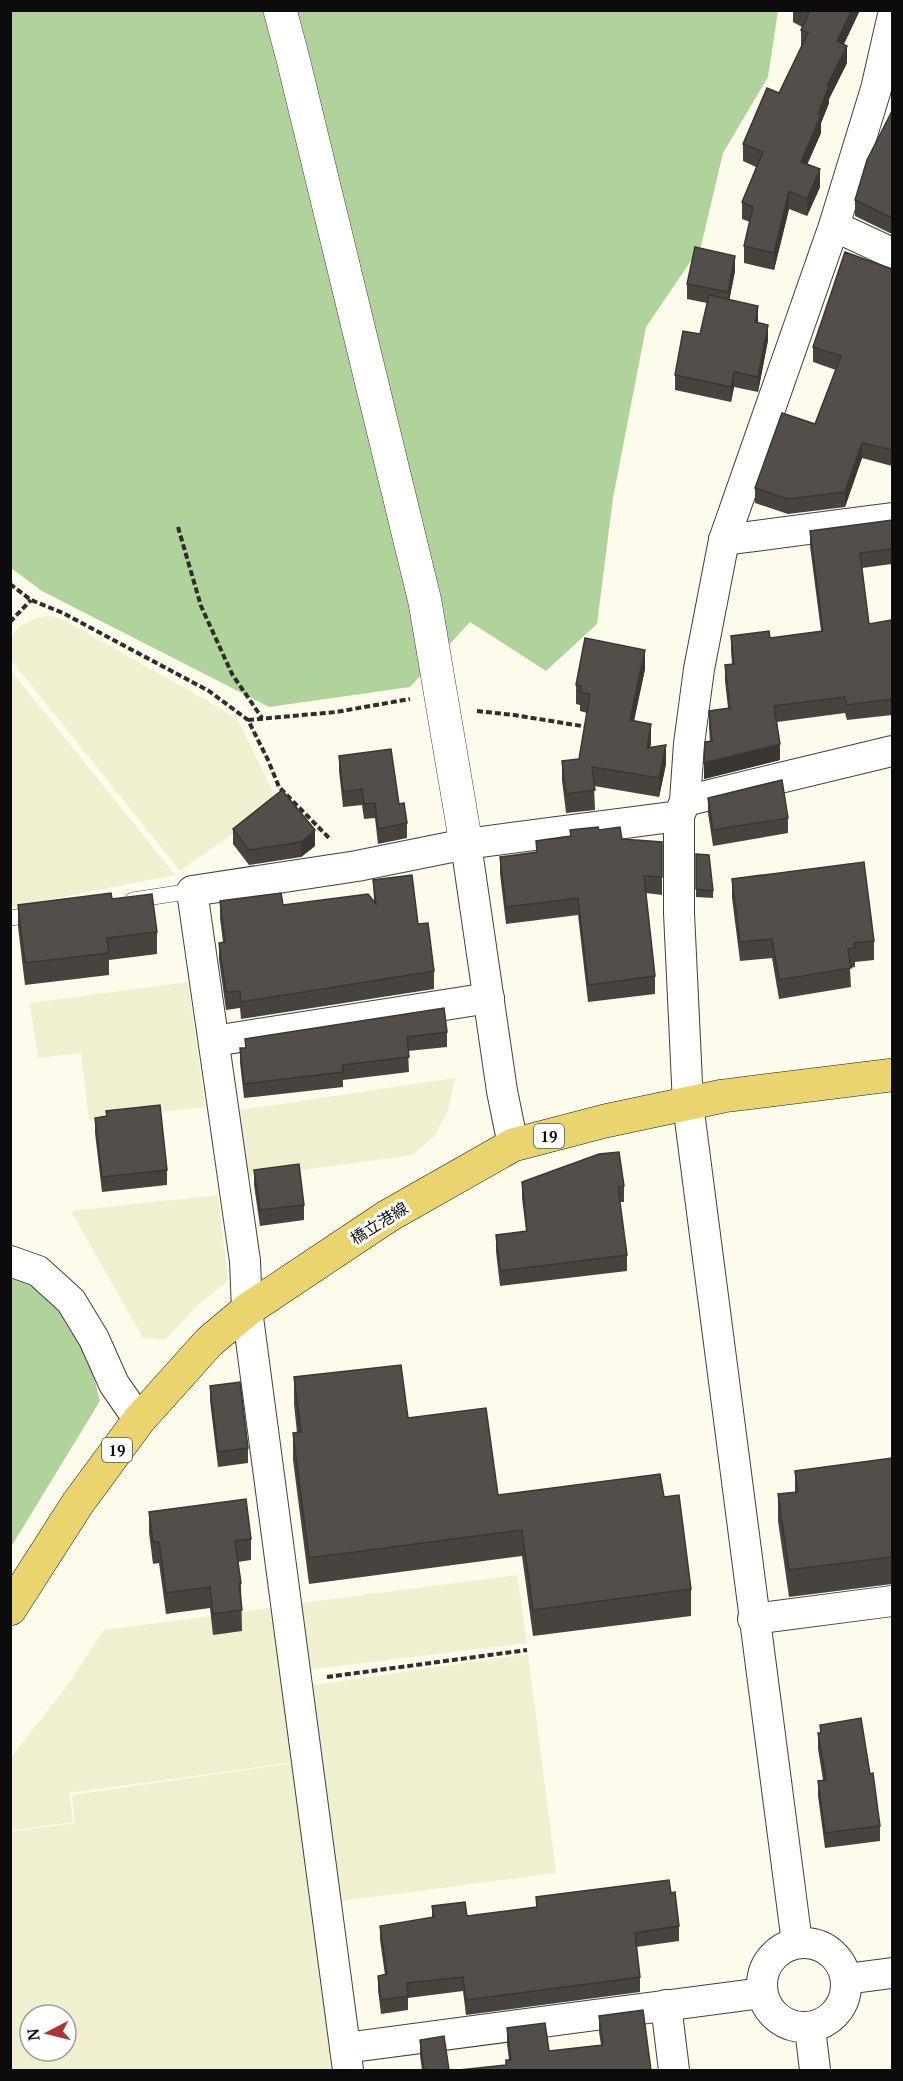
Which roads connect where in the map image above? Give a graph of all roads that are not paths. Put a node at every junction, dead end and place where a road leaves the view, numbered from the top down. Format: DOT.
graph roads {
  1 [pos="280,10"];
  2 [pos="892,19"];
  3 [pos="834,226"];
  4 [pos="892,253"];
  5 [pos="892,518"];
  6 [pos="724,540"];
  7 [pos="892,751"];
  8 [pos="682,808"];
  9 [pos="466,844"];
  10 [pos="192,891"];
  11 [pos="113,903"];
  12 [pos="56,912"];
  13 [pos="10,918"];
  14 [pos="489,998"];
  15 [pos="214,1041"];
  16 [pos="892,1075"];
  17 [pos="688,1104"];
  18 [pos="513,1145"];
  19 [pos="10,1261"];
  20 [pos="247,1310"];
  21 [pos="139,1420"];
  22 [pos="892,1601"];
  23 [pos="10,1609"];
  24 [pos="753,1619"];
  25 [pos="797,1943"];
  26 [pos="892,1973"];
  27 [pos="846,1979"];
  28 [pos="762,1993"];
  29 [pos="666,2005"];
  30 [pos="810,2028"];
  31 [pos="346,2059"];
  32 [pos="674,2070"];
  33 [pos="815,2070"];
  1 -- 9 [label="street"];
  2 -- 3 [label="street"];
  3 -- 4 [label="street"];
  3 -- 6 [label="street"];
  5 -- 6 [label="street"];
  6 -- 8 [label="street"];
  7 -- 8 [label="street"];
  8 -- 9 [label="street"];
  8 -- 17 [label="street"];
  9 -- 10 [label="street"];
  9 -- 14 [label="street"];
  10 -- 11 [label="lane"];
  10 -- 15 [label="street"];
  12 -- 13 [label="lane"];
  14 -- 15 [label="street"];
  14 -- 18 [label="street"];
  15 -- 20 [label="street"];
  16 -- 17 [label="main road, 橋立港線 / 19"];
  17 -- 18 [label="main road, 橋立港線 / 19"];
  17 -- 24 [label="street"];
  18 -- 20 [label="main road, 橋立港線 / 19"];
  19 -- 21 [label="street"];
  20 -- 21 [label="main road, 橋立港線 / 19"];
  20 -- 31 [label="street"];
  21 -- 23 [label="main road, 橋立港線 / 19"];
  22 -- 24 [label="street"];
  24 -- 25 [label="street"];
  25 -- 27 [label="street"];
  25 -- 28 [label="street"];
  26 -- 27 [label="street"];
  27 -- 30 [label="street"];
  28 -- 29 [label="street"];
  28 -- 30 [label="street"];
  29 -- 31 [label="street"];
  29 -- 32 [label="street"];
  30 -- 33 [label="street"];
}
